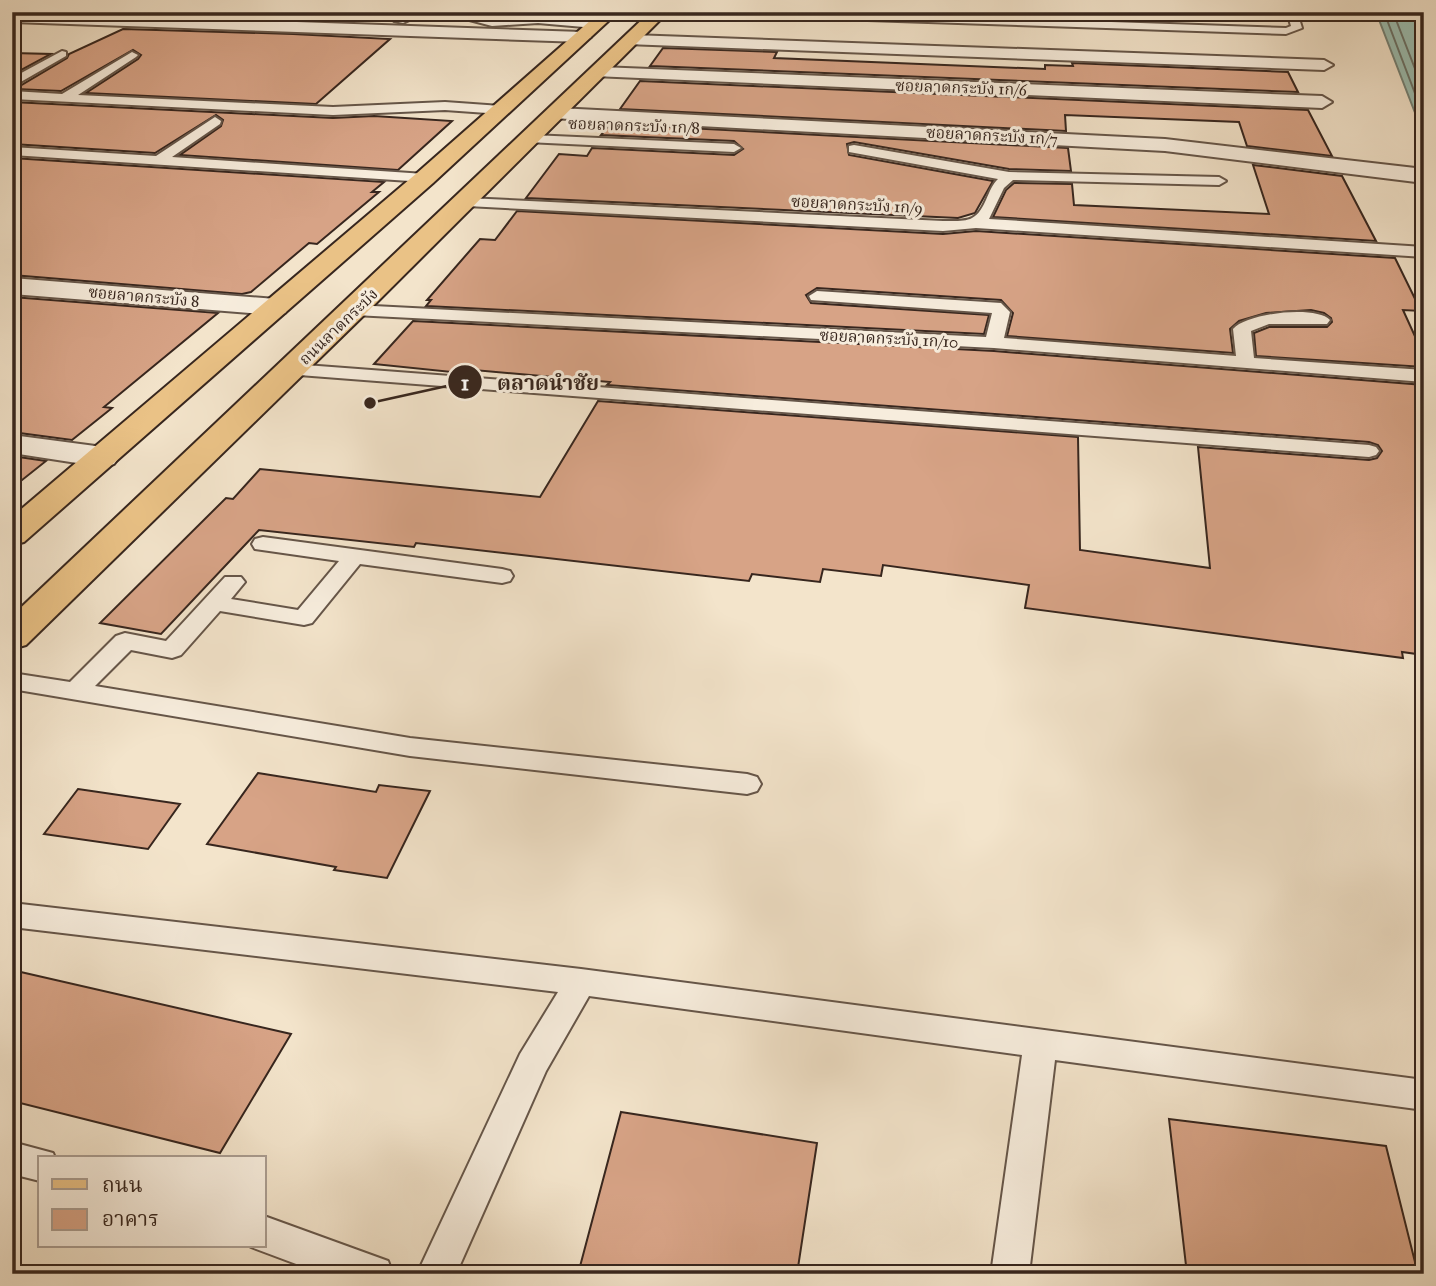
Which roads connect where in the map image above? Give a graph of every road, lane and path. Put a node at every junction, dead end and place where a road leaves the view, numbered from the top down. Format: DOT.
graph roads {
  1 [pos="421,12"];
  2 [pos="467,12"];
  3 [pos="660,12"];
  4 [pos="715,12"];
  5 [pos="1292,12"];
  6 [pos="850,14"];
  7 [pos="543,16"];
  8 [pos="12,17"];
  9 [pos="1062,18"];
  10 [pos="399,21"];
  11 [pos="596,25"];
  12 [pos="632,40"];
  13 [pos="62,54"];
  14 [pos="132,55"];
  15 [pos="1324,65"];
  16 [pos="600,72"];
  17 [pos="12,83"];
  18 [pos="12,95"];
  19 [pos="64,97"];
  20 [pos="1322,102"];
  21 [pos="501,110"];
  22 [pos="558,114"];
  23 [pos="215,121"];
  24 [pos="532,139"];
  25 [pos="734,148"];
  26 [pos="854,149"];
  27 [pos="12,151"];
  28 [pos="161,159"];
  29 [pos="12,162"];
  30 [pos="1009,176"];
  31 [pos="1424,176"];
  32 [pos="1219,181"];
  33 [pos="418,184"];
  34 [pos="467,202"];
  35 [pos="976,223"];
  36 [pos="1424,252"];
  37 [pos="12,286"];
  38 [pos="817,296"];
  39 [pos="276,307"];
  40 [pos="354,310"];
  41 [pos="1321,320"];
  42 [pos="994,343"];
  43 [pos="1246,362"];
  44 [pos="292,370"];
  45 [pos="1424,376"];
  46 [pos="12,444"];
  47 [pos="1369,451"];
  48 [pos="103,457"];
  49 [pos="12,535"];
  50 [pos="263,544"];
  51 [pos="354,557"];
  52 [pos="502,576"];
  53 [pos="233,582"];
  54 [pos="215,603"];
  55 [pos="12,636"];
  56 [pos="12,681"];
  57 [pos="76,691"];
  58 [pos="747,784"];
  59 [pos="12,915"];
  60 [pos="580,982"];
  61 [pos="1040,1043"];
  62 [pos="1424,1095"];
  63 [pos="12,1158"];
  64 [pos="38,1164"];
  65 [pos="266,1235"];
  66 [pos="374,1274"];
  67 [pos="436,1274"];
  68 [pos="1010,1274"];
  1 -- 10 [label="lane"];
  2 -- 7 [label="lane"];
  3 -- 12 [label="main road, ถนนลาดกระบัง"];
  4 -- 6 [label="lane"];
  5 -- 9 [label="lane"];
  6 -- 9 [label="lane"];
  7 -- 11 [label="lane"];
  8 -- 11 [label="street"];
  11 -- 21 [label="main road"];
  12 -- 15 [label="street"];
  12 -- 16 [label="main road, ถนนลาดกระบัง"];
  13 -- 17 [label="lane"];
  14 -- 19 [label="lane"];
  16 -- 20 [label="street, ซอยลาดกระบัง 1ก/6"];
  16 -- 22 [label="main road, ถนนลาดกระบัง"];
  18 -- 19 [label="lane"];
  19 -- 21 [label="lane"];
  21 -- 33 [label="main road"];
  22 -- 24 [label="main road, ถนนลาดกระบัง"];
  22 -- 31 [label="street, ซอยลาดกระบัง 1ก/7"];
  23 -- 28 [label="lane"];
  24 -- 25 [label="lane, ซอยลาดกระบัง 1ก/8"];
  24 -- 34 [label="main road, ถนนลาดกระบัง"];
  26 -- 30 [label="lane"];
  27 -- 28 [label="lane"];
  28 -- 33 [label="lane"];
  29 -- 33 [label="lane"];
  30 -- 32 [label="lane"];
  30 -- 35 [label="lane"];
  33 -- 39 [label="main road"];
  34 -- 35 [label="lane, ซอยลาดกระบัง 1ก/9"];
  34 -- 40 [label="main road, ถนนลาดกระบัง"];
  35 -- 36 [label="lane, ซอยลาดกระบัง 1ก/9"];
  37 -- 39 [label="street, ซอยลาดกระบัง 8"];
  38 -- 42 [label="lane"];
  39 -- 48 [label="main road"];
  40 -- 42 [label="lane, ซอยลาดกระบัง 1ก/10"];
  40 -- 44 [label="main road, ถนนลาดกระบัง"];
  41 -- 43 [label="lane"];
  42 -- 43 [label="lane, ซอยลาดกระบัง 1ก/10"];
  43 -- 45 [label="lane, ซอยลาดกระบัง 1ก/10"];
  44 -- 47 [label="lane"];
  44 -- 55 [label="main road, ถนนลาดกระบัง"];
  46 -- 48 [label="street"];
  48 -- 49 [label="main road"];
  50 -- 51 [label="lane"];
  51 -- 52 [label="lane"];
  51 -- 54 [label="lane"];
  53 -- 54 [label="lane"];
  54 -- 57 [label="lane"];
  56 -- 57 [label="lane"];
  57 -- 58 [label="lane"];
  59 -- 60 [label="lane"];
  60 -- 61 [label="lane"];
  60 -- 67 [label="lane"];
  61 -- 62 [label="lane"];
  61 -- 68 [label="lane"];
  63 -- 64 [label="lane"];
  65 -- 66 [label="lane"];
}
